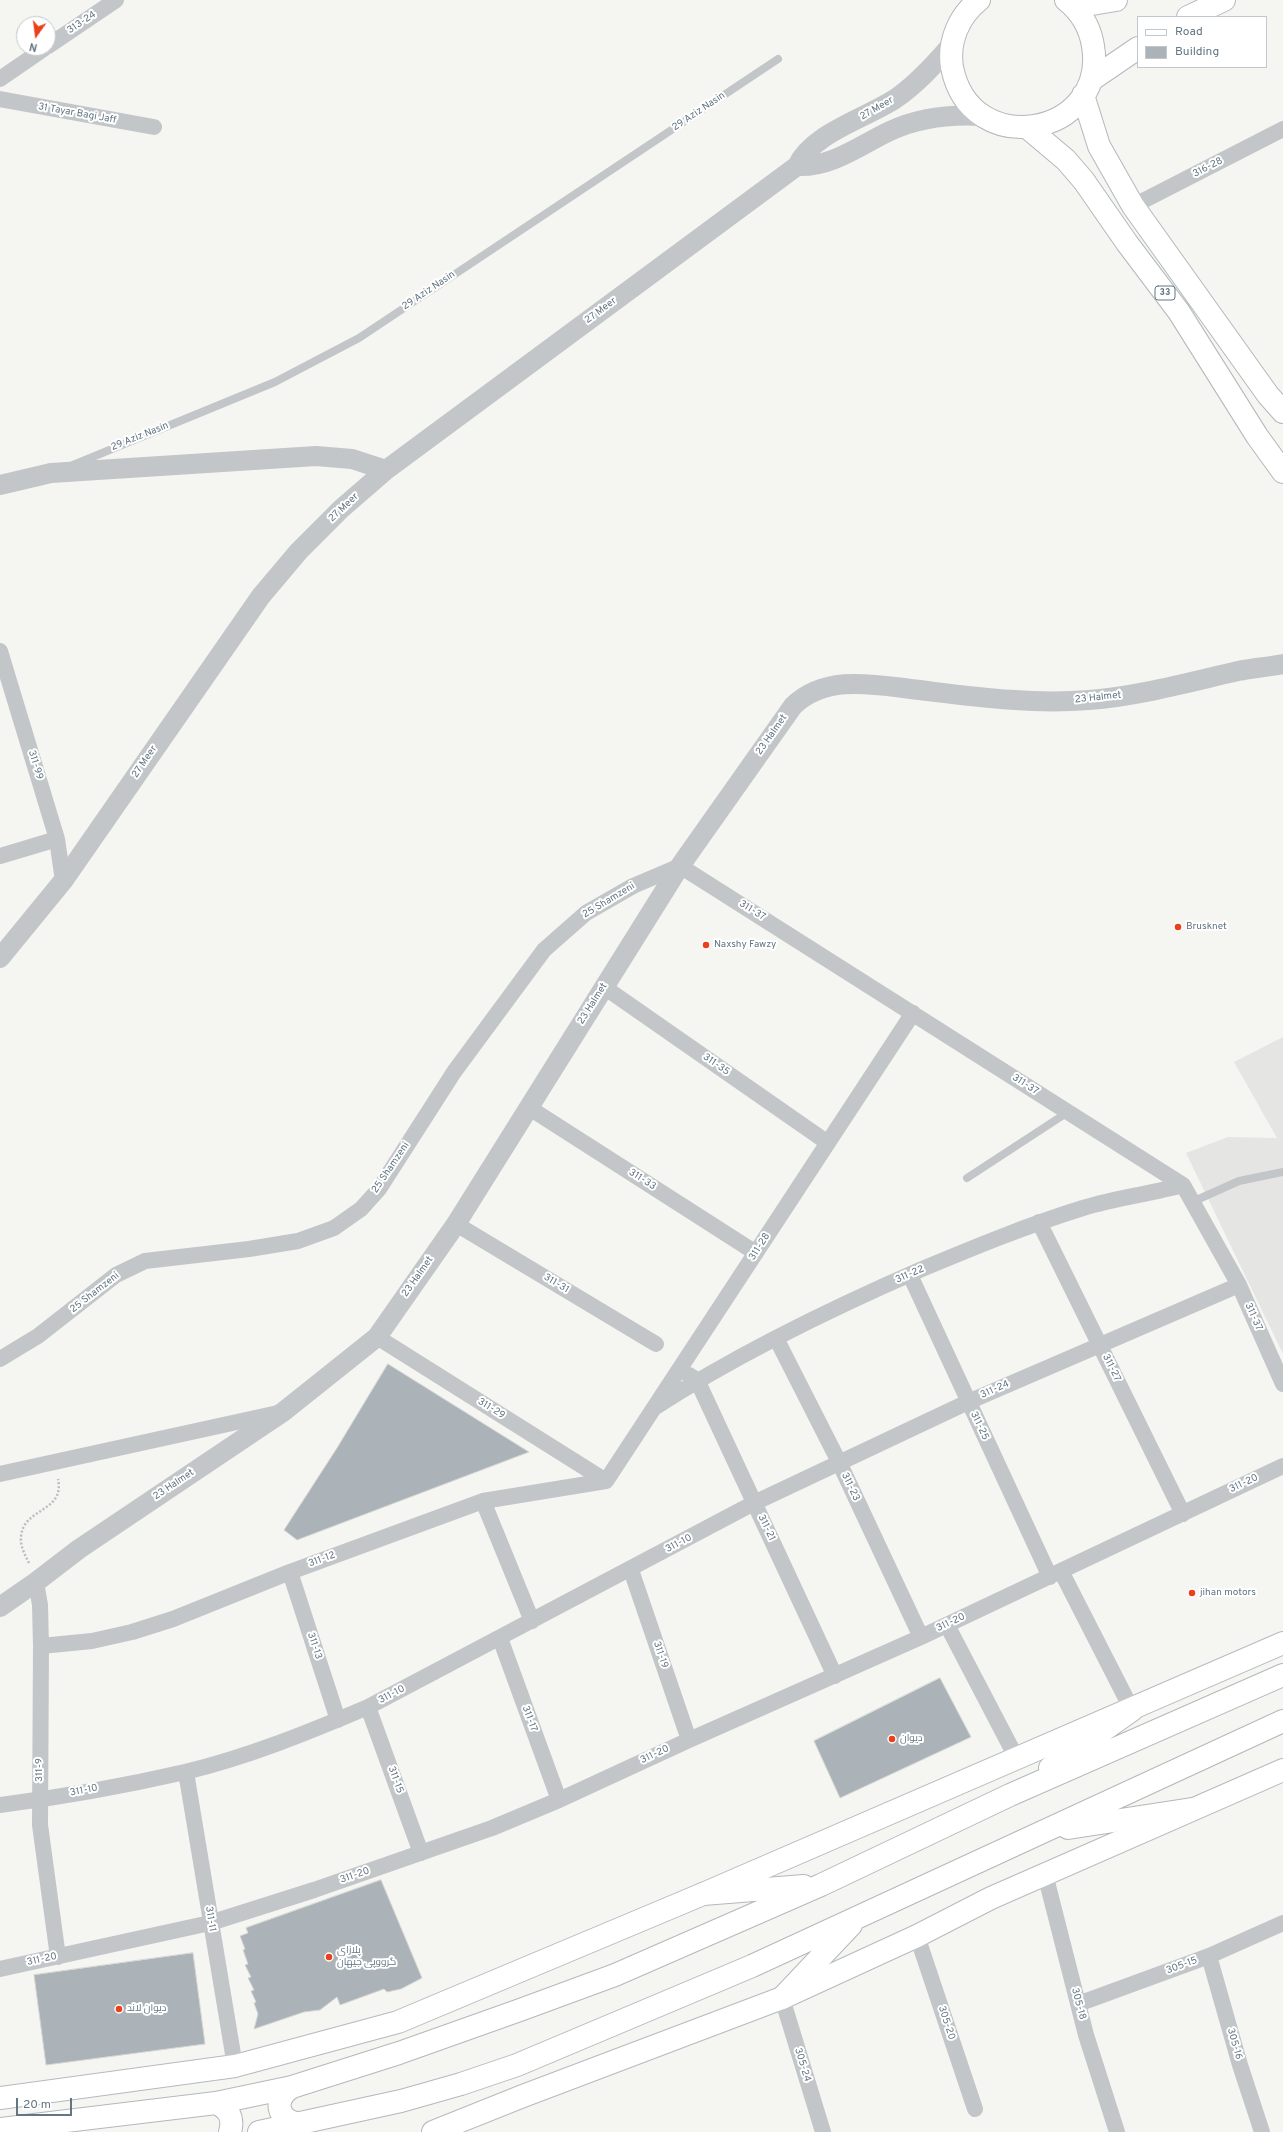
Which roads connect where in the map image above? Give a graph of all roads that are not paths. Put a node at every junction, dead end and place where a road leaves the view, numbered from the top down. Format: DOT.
graph roads {
  1 [pos="116,0"];
  2 [pos="955,0"];
  3 [pos="979,0"];
  4 [pos="1116,0"];
  5 [pos="1224,0"];
  6 [pos="1070,3"];
  7 [pos="1190,16"];
  8 [pos="955,36"];
  9 [pos="56,41"];
  10 [pos="1137,49"];
  11 [pos="33,56"];
  12 [pos="778,59"];
  13 [pos="0,79"];
  14 [pos="1088,86"];
  15 [pos="0,99"];
  16 [pos="983,116"];
  17 [pos="154,126"];
  18 [pos="1028,128"];
  19 [pos="1283,129"];
  20 [pos="797,166"];
  21 [pos="1133,206"];
  22 [pos="1283,412"];
  23 [pos="386,470"];
  24 [pos="1283,472"];
  25 [pos="51,473"];
  26 [pos="0,485"];
  27 [pos="0,651"];
  28 [pos="1283,664"];
  29 [pos="57,839"];
  30 [pos="0,856"];
  31 [pos="680,866"];
  32 [pos="63,881"];
  33 [pos="0,958"];
  34 [pos="604,987"];
  35 [pos="913,1013"];
  36 [pos="528,1107"];
  37 [pos="1068,1112"];
  38 [pos="828,1143"];
  39 [pos="1283,1172"];
  40 [pos="967,1178"];
  41 [pos="1183,1185"];
  42 [pos="1192,1202"];
  43 [pos="1039,1222"];
  44 [pos="456,1224"];
  45 [pos="756,1253"];
  46 [pos="910,1275"];
  47 [pos="1239,1285"];
  48 [pos="376,1337"];
  49 [pos="776,1338"];
  50 [pos="656,1344"];
  51 [pos="1099,1344"];
  52 [pos="0,1359"];
  53 [pos="680,1370"];
  54 [pos="697,1380"];
  55 [pos="1283,1384"];
  56 [pos="968,1402"];
  57 [pos="654,1408"];
  58 [pos="283,1412"];
  59 [pos="839,1462"];
  60 [pos="1283,1466"];
  61 [pos="0,1474"];
  62 [pos="606,1481"];
  63 [pos="483,1501"];
  64 [pos="754,1503"];
  65 [pos="1183,1514"];
  66 [pos="631,1570"];
  67 [pos="290,1572"];
  68 [pos="1056,1574"];
  69 [pos="36,1582"];
  70 [pos="0,1607"];
  71 [pos="532,1621"];
  72 [pos="947,1625"];
  73 [pos="921,1637"];
  74 [pos="500,1638"];
  75 [pos="1283,1643"];
  76 [pos="41,1646"];
  77 [pos="1283,1675"];
  78 [pos="835,1676"];
  79 [pos="368,1707"];
  80 [pos="1132,1710"];
  81 [pos="338,1720"];
  82 [pos="1283,1721"];
  83 [pos="689,1740"];
  84 [pos="1017,1759"];
  85 [pos="1283,1770"];
  86 [pos="186,1772"];
  87 [pos="1010,1796"];
  88 [pos="40,1800"];
  89 [pos="558,1800"];
  90 [pos="0,1805"];
  91 [pos="1192,1809"];
  92 [pos="1041,1832"];
  93 [pos="421,1853"];
  94 [pos="1045,1874"];
  95 [pos="821,1885"];
  96 [pos="703,1894"];
  97 [pos="859,1916"];
  98 [pos="210,1923"];
  99 [pos="1283,1923"];
  100 [pos="917,1936"];
  101 [pos="1209,1956"];
  102 [pos="58,1957"];
  103 [pos="0,1969"];
  104 [pos="782,1998"];
  105 [pos="1078,2004"];
  106 [pos="235,2066"];
  107 [pos="292,2087"];
  108 [pos="0,2098"];
  109 [pos="216,2103"];
  110 [pos="975,2109"];
  111 [pos="299,2124"];
  112 [pos="0,2129"];
  113 [pos="230,2132"];
  114 [pos="259,2132"];
  115 [pos="433,2132"];
  116 [pos="823,2132"];
  117 [pos="1117,2132"];
  118 [pos="1262,2132"];
  1 -- 9 [label="street, 313-24"];
  2 -- 8 [label="main road"];
  3 -- 8 [label="main road"];
  4 -- 6 [label="main road"];
  5 -- 7 [label="main road"];
  6 -- 14 [label="main road, 33"];
  8 -- 16 [label="main road"];
  8 -- 20 [label="street, 27 Meer"];
  10 -- 14 [label="main road"];
  11 -- 13 [label="street"];
  12 -- 25 [label="lane, 29 Aziz Nasin"];
  14 -- 18 [label="main road"];
  14 -- 21 [label="main road, 33"];
  15 -- 17 [label="street, 31 Tayar Bagi Jaff"];
  16 -- 18 [label="main road"];
  16 -- 20 [label="street"];
  18 -- 24 [label="main road, 33"];
  19 -- 21 [label="street, 316-28"];
  20 -- 23 [label="street, 27 Meer"];
  21 -- 22 [label="main road, 33"];
  23 -- 25 [label="street, 29 Aziz Nasin"];
  23 -- 32 [label="street, 27 Meer"];
  25 -- 26 [label="street, 29 Aziz Nasin"];
  27 -- 29 [label="street, 311-99"];
  28 -- 31 [label="street, 23 Halmet"];
  29 -- 30 [label="street"];
  29 -- 32 [label="street, 311-99"];
  31 -- 34 [label="street, 23 Halmet"];
  31 -- 35 [label="street, 311-37"];
  31 -- 52 [label="street, 25 Shamzeni"];
  32 -- 33 [label="street, 27 Meer"];
  34 -- 36 [label="street, 23 Halmet"];
  34 -- 38 [label="street, 311-35"];
  35 -- 37 [label="street, 311-37"];
  35 -- 38 [label="street, 311-28"];
  36 -- 44 [label="street, 23 Halmet"];
  36 -- 45 [label="street, 311-33"];
  37 -- 40 [label="lane"];
  37 -- 41 [label="street, 311-37"];
  38 -- 45 [label="street, 311-28"];
  39 -- 42 [label="lane"];
  41 -- 42 [label="street, 311-37"];
  41 -- 43 [label="street, 311-22"];
  42 -- 47 [label="street, 311-37"];
  43 -- 46 [label="street, 311-22"];
  43 -- 51 [label="street, 311-27"];
  44 -- 48 [label="street, 23 Halmet"];
  44 -- 50 [label="street, 311-31"];
  45 -- 53 [label="street, 311-28"];
  46 -- 49 [label="street, 311-22"];
  46 -- 56 [label="street, 311-25"];
  47 -- 51 [label="street, 311-24"];
  47 -- 55 [label="street, 311-37"];
  48 -- 58 [label="street, 23 Halmet"];
  48 -- 62 [label="street, 311-29"];
  49 -- 54 [label="street, 311-22"];
  49 -- 59 [label="street, 311-23"];
  51 -- 56 [label="street, 311-24"];
  51 -- 65 [label="street, 311-27"];
  53 -- 54 [label="street"];
  53 -- 57 [label="street, 311-28"];
  54 -- 57 [label="street, 311-22"];
  54 -- 64 [label="street, 311-21"];
  56 -- 59 [label="street, 311-24"];
  56 -- 68 [label="street, 311-25"];
  57 -- 62 [label="street, 311-28"];
  58 -- 61 [label="street"];
  58 -- 69 [label="street, 23 Halmet"];
  59 -- 64 [label="street, 311-24"];
  59 -- 73 [label="street, 311-23"];
  60 -- 65 [label="street, 311-20"];
  62 -- 63 [label="street, 311-12"];
  63 -- 67 [label="street, 311-12"];
  63 -- 71 [label="street"];
  64 -- 66 [label="street, 311-10"];
  64 -- 78 [label="street, 311-21"];
  65 -- 68 [label="street, 311-20"];
  66 -- 71 [label="street, 311-10"];
  66 -- 83 [label="street, 311-19"];
  67 -- 76 [label="street, 311-12"];
  67 -- 81 [label="street, 311-13"];
  68 -- 72 [label="street, 311-20"];
  68 -- 80 [label="street, 311-25"];
  69 -- 70 [label="street, 23 Halmet"];
  69 -- 76 [label="street, 311-9"];
  71 -- 74 [label="street, 311-10"];
  72 -- 73 [label="street, 311-20"];
  72 -- 84 [label="street"];
  73 -- 78 [label="street, 311-20"];
  74 -- 79 [label="street, 311-10"];
  74 -- 89 [label="street, 311-17"];
  75 -- 80 [label="main road"];
  76 -- 88 [label="street, 311-9"];
  77 -- 87 [label="main road"];
  78 -- 83 [label="street, 311-20"];
  79 -- 81 [label="street, 311-10"];
  79 -- 93 [label="street, 311-15"];
  80 -- 84 [label="main road"];
  80 -- 87 [label="main road"];
  81 -- 86 [label="street, 311-10"];
  82 -- 92 [label="main road"];
  83 -- 89 [label="street, 311-20"];
  84 -- 96 [label="main road"];
  85 -- 91 [label="main road"];
  86 -- 88 [label="street, 311-10"];
  86 -- 98 [label="street, 311-11"];
  87 -- 95 [label="main road"];
  88 -- 90 [label="street, 311-10"];
  88 -- 102 [label="street, 311-9"];
  89 -- 93 [label="street, 311-20"];
  91 -- 92 [label="main road"];
  91 -- 94 [label="main road"];
  92 -- 97 [label="main road"];
  93 -- 98 [label="street, 311-20"];
  94 -- 100 [label="main road"];
  94 -- 105 [label="street, 305-18"];
  95 -- 96 [label="main road"];
  95 -- 107 [label="main road"];
  96 -- 106 [label="main road"];
  97 -- 104 [label="main road"];
  97 -- 111 [label="main road"];
  98 -- 102 [label="street, 311-20"];
  98 -- 106 [label="street, 311-11"];
  99 -- 101 [label="street, 305-15"];
  100 -- 104 [label="main road"];
  100 -- 110 [label="street, 305-20"];
  101 -- 105 [label="street, 305-15"];
  101 -- 118 [label="street, 305-16"];
  102 -- 103 [label="street, 311-20"];
  104 -- 115 [label="main road"];
  104 -- 116 [label="street, 305-24"];
  105 -- 117 [label="street, 305-18"];
  106 -- 108 [label="main road"];
  107 -- 109 [label="main road"];
  107 -- 111 [label="main road"];
  109 -- 112 [label="main road"];
  109 -- 113 [label="main road"];
  111 -- 114 [label="main road"];
}
